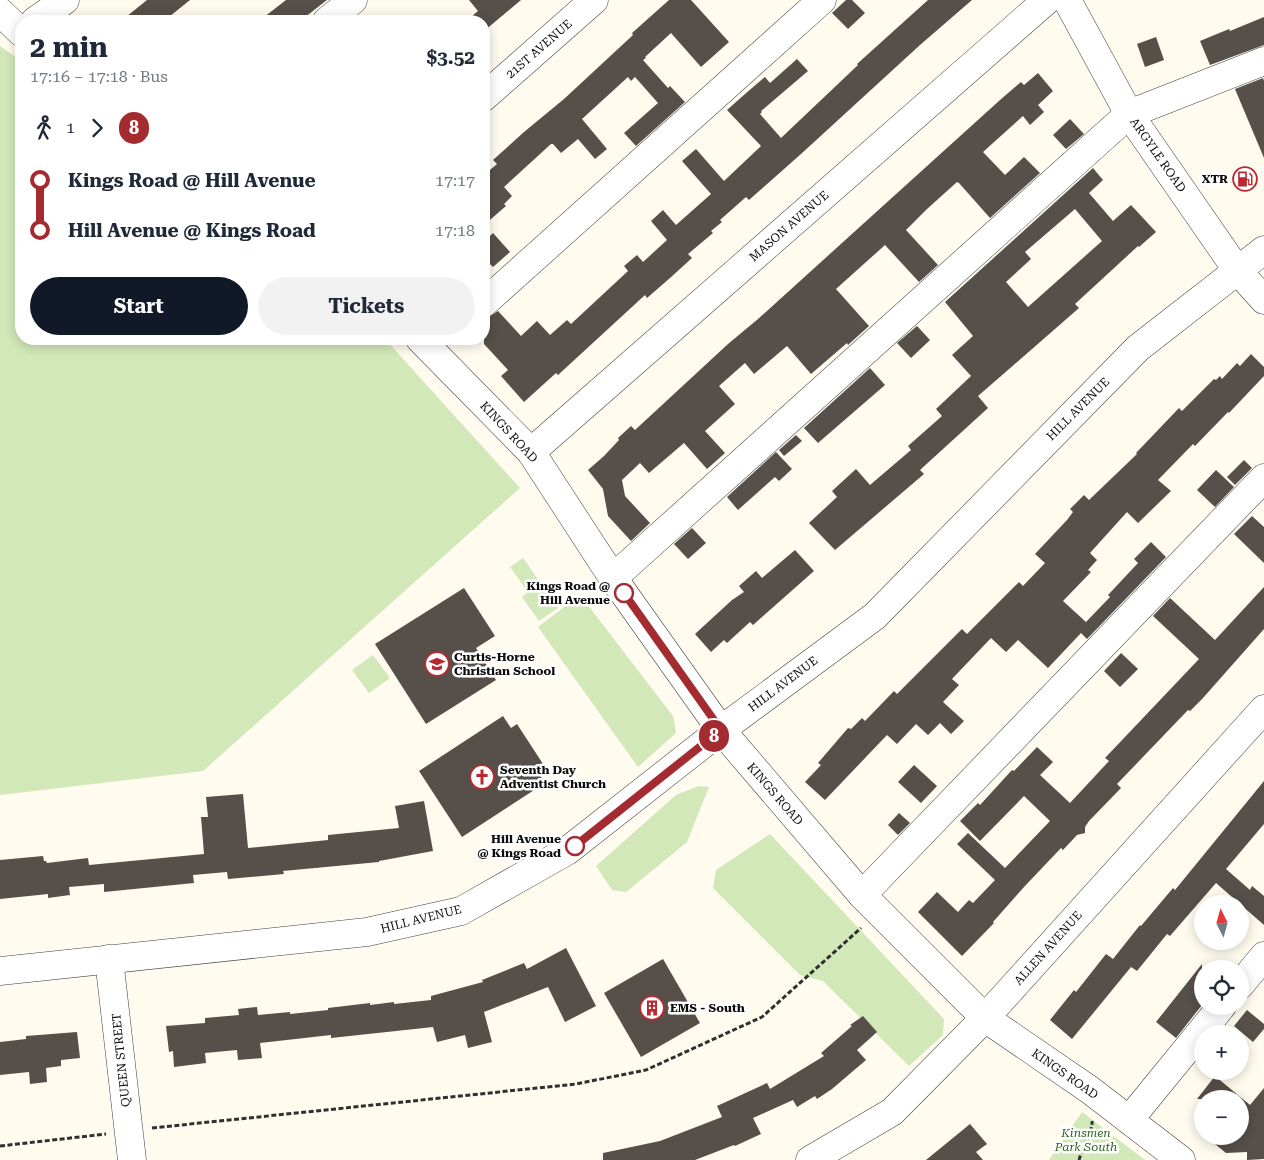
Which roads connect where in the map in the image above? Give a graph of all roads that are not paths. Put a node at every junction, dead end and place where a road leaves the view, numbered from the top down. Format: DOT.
graph roads {
  1 [pos="65,0"];
  2 [pos="353,0"];
  3 [pos="594,0"];
  4 [pos="822,0"];
  5 [pos="1047,0"];
  6 [pos="1068,0"];
  7 [pos="0,12"];
  8 [pos="44,15"];
  9 [pos="334,15"];
  10 [pos="15,26"];
  11 [pos="1264,61"];
  12 [pos="490,92"];
  13 [pos="1129,114"];
  14 [pos="1264,250"];
  15 [pos="1237,270"];
  16 [pos="490,298"];
  17 [pos="1264,300"];
  18 [pos="433,345"];
  19 [pos="530,452"];
  20 [pos="1264,478"];
  21 [pos="613,578"];
  22 [pos="1264,709"];
  23 [pos="721,730"];
  24 [pos="870,904"];
  25 [pos="1264,956"];
  26 [pos="109,960"];
  27 [pos="0,971"];
  28 [pos="1249,974"];
  29 [pos="1215,1015"];
  30 [pos="985,1018"];
  31 [pos="1128,1120"];
  32 [pos="132,1160"];
  33 [pos="810,1160"];
  34 [pos="1181,1160"];
  1 -- 8 [label="street"];
  2 -- 9 [label="street"];
  3 -- 12 [label="street, 21ST AVENUE"];
  4 -- 16 [label="street"];
  5 -- 19 [label="street, MASON AVENUE"];
  6 -- 13 [label="street, ARGYLE ROAD"];
  7 -- 10 [label="street"];
  11 -- 13 [label="street"];
  13 -- 15 [label="street, ARGYLE ROAD"];
  13 -- 21 [label="street"];
  14 -- 15 [label="street, HILL AVENUE"];
  15 -- 17 [label="street, ARGYLE ROAD"];
  15 -- 23 [label="street, HILL AVENUE"];
  18 -- 19 [label="street, KINGS ROAD"];
  19 -- 21 [label="street, KINGS ROAD"];
  20 -- 24 [label="street"];
  21 -- 23 [label="street, KINGS ROAD"];
  22 -- 30 [label="street, ALLEN AVENUE"];
  23 -- 24 [label="street, KINGS ROAD"];
  23 -- 26 [label="street, HILL AVENUE"];
  24 -- 30 [label="street, KINGS ROAD"];
  25 -- 28 [label="street"];
  26 -- 27 [label="street, HILL AVENUE"];
  26 -- 32 [label="street, QUEEN STREET"];
  29 -- 31 [label="street"];
  30 -- 31 [label="street, KINGS ROAD"];
  30 -- 33 [label="street, ALLEN AVENUE"];
  31 -- 34 [label="street, KINGS ROAD"];
}
